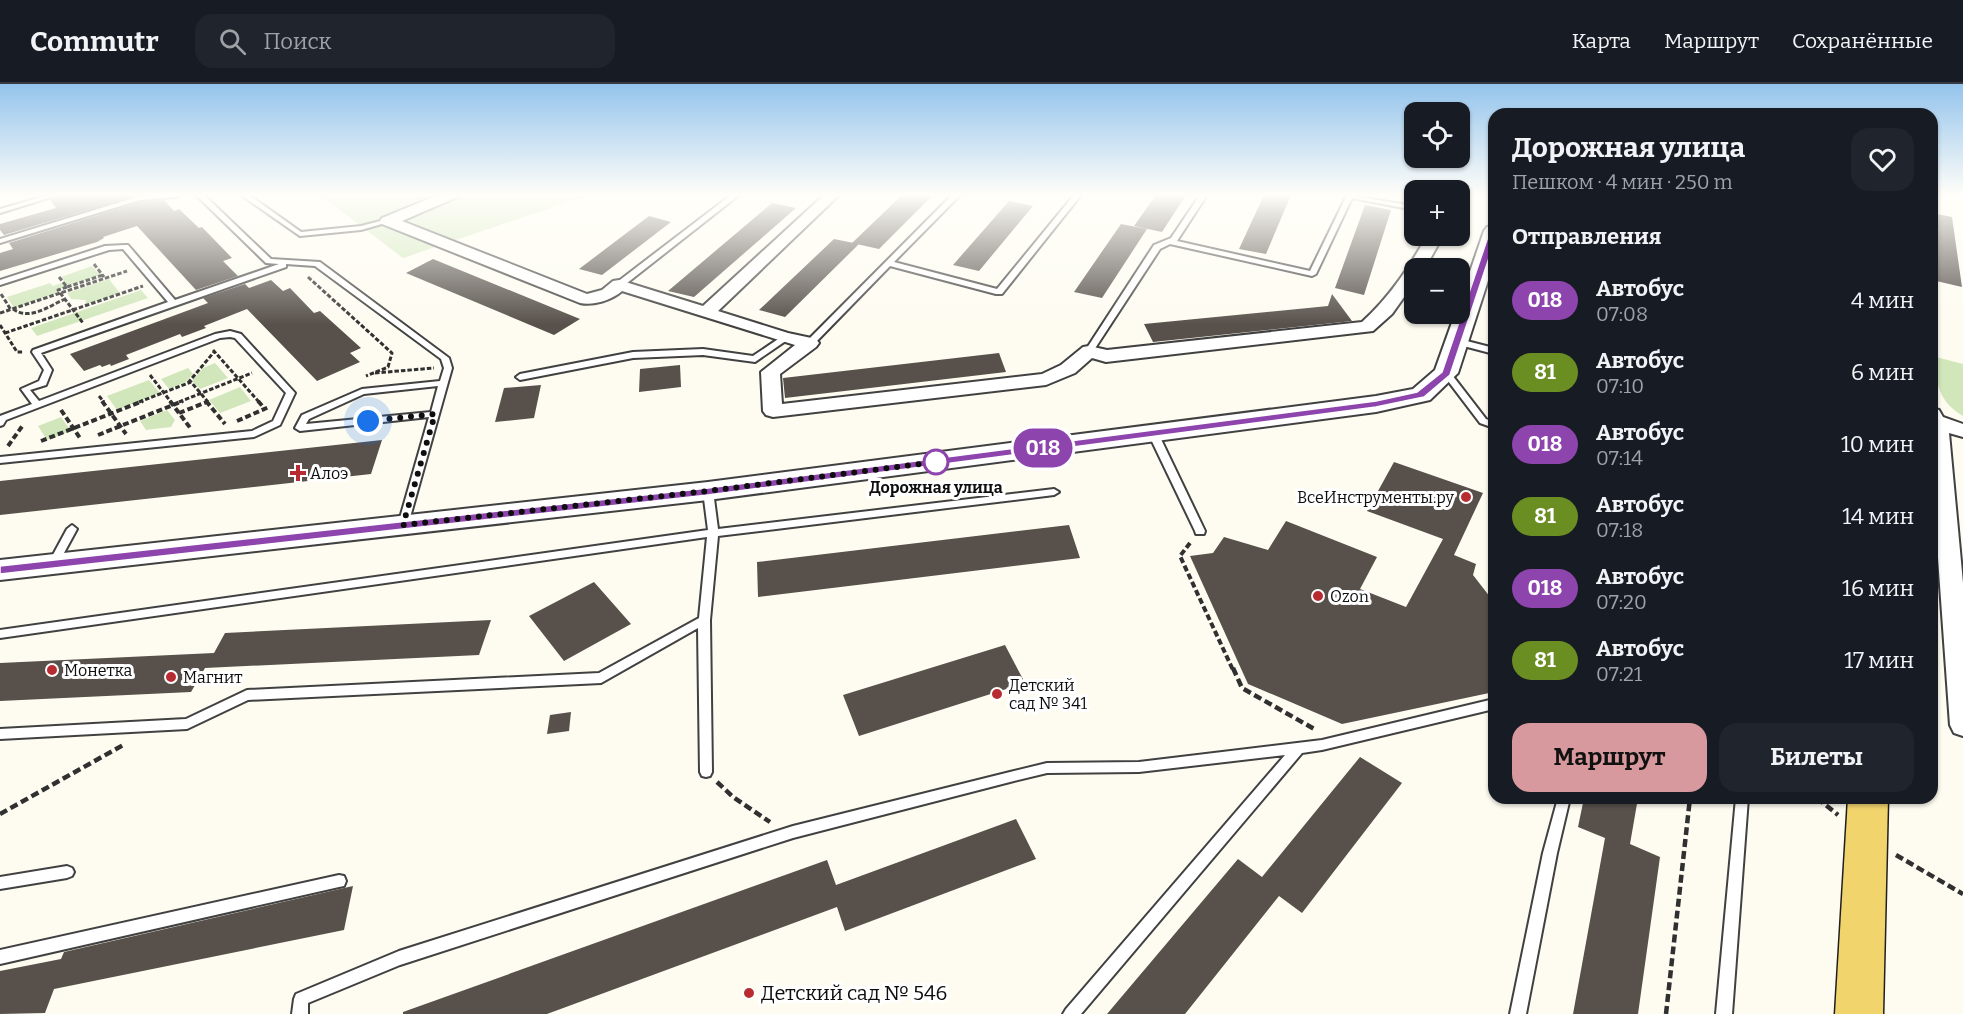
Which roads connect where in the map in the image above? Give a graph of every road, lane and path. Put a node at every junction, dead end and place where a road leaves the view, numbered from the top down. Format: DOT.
graph roads {
  1 [pos="245,238"];
  2 [pos="432,238"];
  3 [pos="680,238"];
  4 [pos="786,238"];
  5 [pos="913,238"];
  6 [pos="1042,238"];
  7 [pos="1175,238"];
  8 [pos="1329,238"];
  9 [pos="1169,242"];
  10 [pos="1488,250"];
  11 [pos="291,262"];
  12 [pos="93,263"];
  13 [pos="888,263"];
  14 [pos="52,266"];
  15 [pos="141,266"];
  16 [pos="104,277"];
  17 [pos="154,282"];
  18 [pos="0,283"];
  19 [pos="620,285"];
  20 [pos="1404,286"];
  21 [pos="67,287"];
  22 [pos="1,293"];
  23 [pos="61,293"];
  24 [pos="65,299"];
  25 [pos="173,303"];
  26 [pos="8,305"];
  27 [pos="0,306"];
  28 [pos="12,309"];
  29 [pos="73,310"];
  30 [pos="707,312"];
  31 [pos="0,313"];
  32 [pos="0,325"];
  33 [pos="3,333"];
  34 [pos="90,333"];
  35 [pos="784,338"];
  36 [pos="205,341"];
  37 [pos="1459,342"];
  38 [pos="810,344"];
  39 [pos="1488,349"];
  40 [pos="214,351"];
  41 [pos="1089,351"];
  42 [pos="26,352"];
  43 [pos="142,365"];
  44 [pos="447,366"];
  45 [pos="267,367"];
  46 [pos="1446,373"];
  47 [pos="372,374"];
  48 [pos="520,377"];
  49 [pos="238,378"];
  50 [pos="361,378"];
  51 [pos="187,383"];
  52 [pos="444,383"];
  53 [pos="163,393"];
  54 [pos="200,393"];
  55 [pos="99,396"];
  56 [pos="54,399"];
  57 [pos="289,399"];
  58 [pos="207,402"];
  59 [pos="37,405"];
  60 [pos="172,405"];
  61 [pos="264,409"];
  62 [pos="111,413"];
  63 [pos="179,413"];
  64 [pos="435,414"];
  65 [pos="236,421"];
  66 [pos="0,423"];
  67 [pos="277,423"];
  68 [pos="1488,423"];
  69 [pos="226,425"];
  70 [pos="1938,425"];
  71 [pos="120,426"];
  72 [pos="73,428"];
  73 [pos="192,429"];
  74 [pos="1963,431"];
  75 [pos="1153,433"];
  76 [pos="127,436"];
  77 [pos="91,437"];
  78 [pos="37,442"];
  79 [pos="45,456"];
  80 [pos="1938,456"];
  81 [pos="0,460"];
  82 [pos="708,491"];
  83 [pos="1054,492"];
  84 [pos="403,525"];
  85 [pos="72,529"];
  86 [pos="1200,531"];
  87 [pos="713,533"];
  88 [pos="1180,556"];
  89 [pos="53,564"];
  90 [pos="0,570"];
  91 [pos="704,620"];
  92 [pos="0,634"];
  93 [pos="1488,706"];
  94 [pos="1963,725"];
  95 [pos="154,727"];
  96 [pos="0,734"];
  97 [pos="1336,742"];
  98 [pos="1298,748"];
  99 [pos="706,772"];
  100 [pos="1562,804"];
  101 [pos="1689,804"];
  102 [pos="1742,804"];
  103 [pos="0,814"];
  104 [pos="1867,816"];
  105 [pos="793,832"];
  106 [pos="67,872"];
  107 [pos="339,881"];
  108 [pos="0,883"];
  109 [pos="1963,894"];
  110 [pos="0,957"];
  111 [pos="300,1014"];
  112 [pos="1071,1014"];
  113 [pos="1518,1014"];
  114 [pos="1666,1014"];
  115 [pos="1724,1014"];
  116 [pos="1859,1014"];
  1 -- 11 [label="lane"];
  2 -- 19 [label="street"];
  3 -- 19 [label="lane"];
  4 -- 30 [label="street"];
  5 -- 13 [label="lane"];
  6 -- 13 [label="lane"];
  7 -- 9 [label="lane"];
  8 -- 9 [label="lane"];
  9 -- 41 [label="lane"];
  10 -- 37 [label="street"];
  11 -- 25 [label="lane"];
  11 -- 44 [label="lane"];
  11 -- 47 [label="path"];
  12 -- 16 [label="path"];
  13 -- 38 [label="lane"];
  14 -- 15 [label="lane"];
  14 -- 18 [label="lane"];
  14 -- 21 [label="path"];
  15 -- 16 [label="path"];
  15 -- 17 [label="lane"];
  16 -- 21 [label="path"];
  16 -- 23 [label="path"];
  17 -- 25 [label="lane"];
  17 -- 29 [label="path"];
  19 -- 30 [label="street"];
  20 -- 41 [label="street"];
  21 -- 23 [label="path"];
  22 -- 26 [label="path"];
  23 -- 24 [label="path"];
  23 -- 28 [label="path"];
  24 -- 28 [label="path"];
  24 -- 29 [label="path"];
  25 -- 34 [label="lane"];
  26 -- 27 [label="path"];
  26 -- 28 [label="path"];
  28 -- 31 [label="path"];
  29 -- 33 [label="path"];
  29 -- 34 [label="path"];
  30 -- 35 [label="street"];
  32 -- 33 [label="path"];
  33 -- 42 [label="path"];
  34 -- 59 [label="lane"];
  35 -- 38 [label="street"];
  35 -- 48 [label="lane"];
  36 -- 40 [label="path"];
  36 -- 43 [label="lane"];
  36 -- 45 [label="lane"];
  37 -- 39 [label="lane"];
  37 -- 46 [label="street"];
  38 -- 41 [label="street"];
  40 -- 49 [label="path"];
  40 -- 51 [label="path"];
  43 -- 53 [label="path"];
  43 -- 56 [label="lane"];
  44 -- 47 [label="path"];
  44 -- 52 [label="lane"];
  45 -- 49 [label="path"];
  45 -- 57 [label="lane"];
  46 -- 68 [label="lane"];
  46 -- 75 [label="street"];
  47 -- 50 [label="path"];
  49 -- 54 [label="path"];
  49 -- 61 [label="path"];
  51 -- 53 [label="path"];
  51 -- 54 [label="path"];
  52 -- 64 [label="lane"];
  52 -- 64 [label="lane"];
  53 -- 60 [label="path"];
  53 -- 62 [label="path"];
  54 -- 58 [label="path"];
  54 -- 60 [label="path"];
  55 -- 62 [label="path"];
  56 -- 59 [label="lane"];
  56 -- 72 [label="path"];
  57 -- 61 [label="path"];
  57 -- 67 [label="lane"];
  58 -- 63 [label="path"];
  58 -- 69 [label="path"];
  59 -- 66 [label="lane"];
  60 -- 63 [label="path"];
  60 -- 71 [label="path"];
  61 -- 65 [label="path"];
  61 -- 67 [label="path"];
  62 -- 71 [label="path"];
  62 -- 72 [label="path"];
  63 -- 73 [label="path"];
  64 -- 84 [label="lane"];
  67 -- 79 [label="lane"];
  70 -- 74 [label="street"];
  71 -- 76 [label="path"];
  71 -- 77 [label="path"];
  72 -- 78 [label="path"];
  72 -- 79 [label="path"];
  75 -- 82 [label="street"];
  75 -- 86 [label="lane"];
  79 -- 81 [label="lane"];
  80 -- 94 [label="street"];
  82 -- 84 [label="street"];
  82 -- 87 [label="lane"];
  83 -- 87 [label="lane"];
  84 -- 89 [label="street"];
  85 -- 89 [label="lane"];
  87 -- 91 [label="lane"];
  87 -- 92 [label="lane"];
  88 -- 97 [label="path"];
  89 -- 90 [label="street"];
  91 -- 95 [label="lane"];
  91 -- 99 [label="lane"];
  93 -- 97 [label="lane"];
  95 -- 96 [label="lane"];
  95 -- 103 [label="path"];
  97 -- 98 [label="lane"];
  98 -- 105 [label="lane"];
  98 -- 112 [label="lane"];
  99 -- 105 [label="path"];
  100 -- 113 [label="lane"];
  101 -- 114 [label="path"];
  102 -- 115 [label="lane"];
  104 -- 109 [label="path"];
  104 -- 116 [label="main road"];
  105 -- 111 [label="lane"];
  106 -- 108 [label="lane"];
  107 -- 110 [label="lane"];
}
